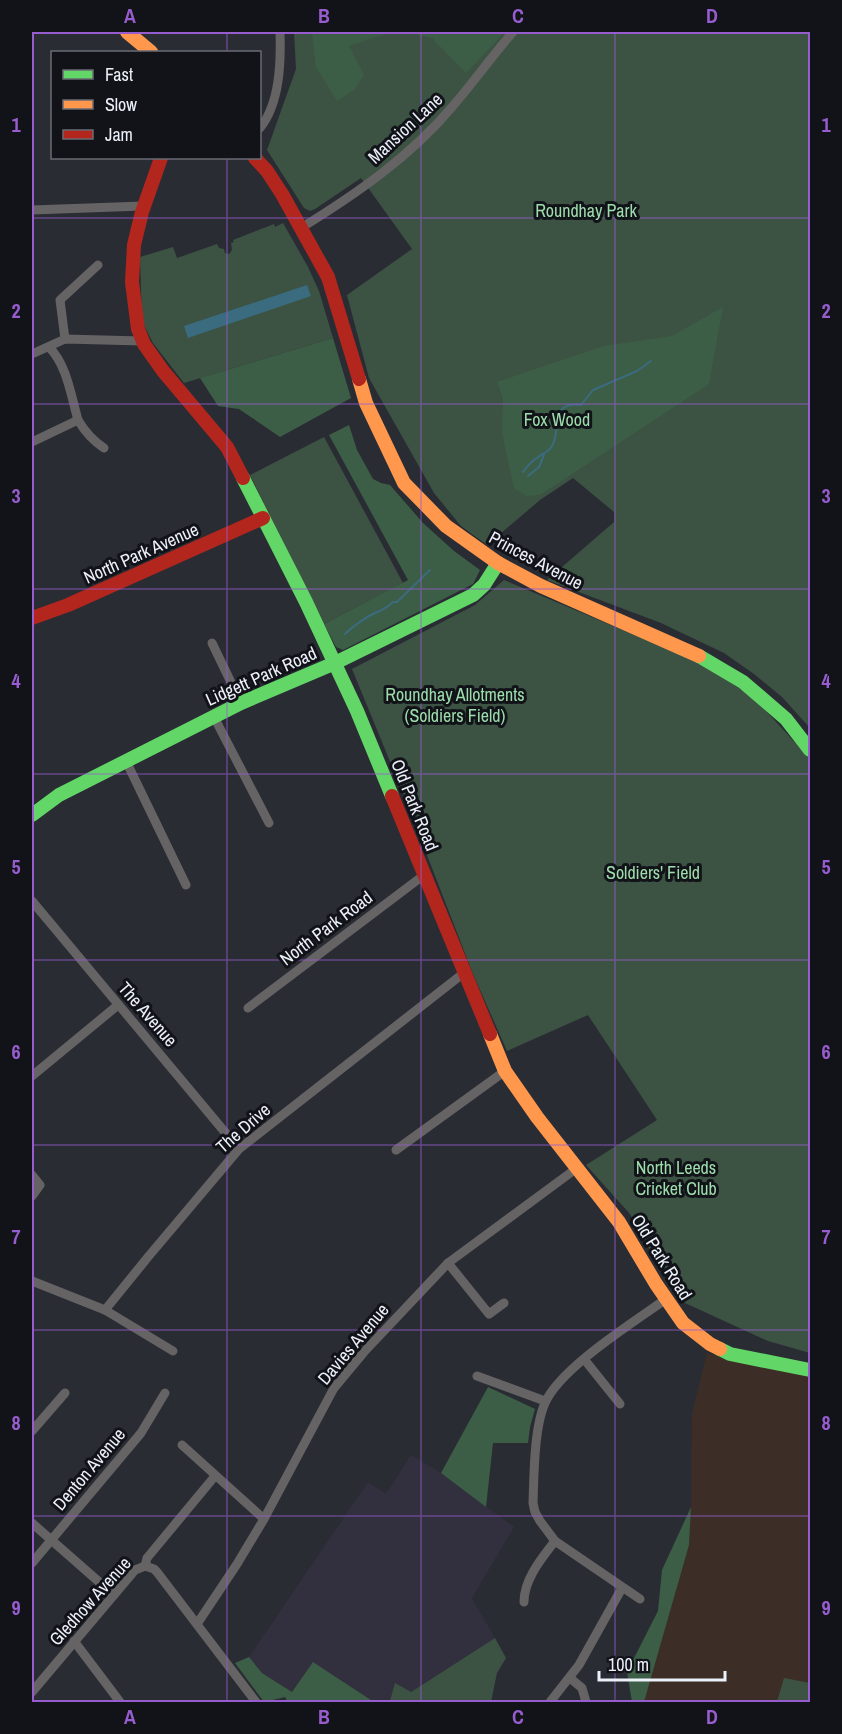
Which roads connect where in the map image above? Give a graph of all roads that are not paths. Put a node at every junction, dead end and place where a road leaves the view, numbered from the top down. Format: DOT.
graph roads {
  1 [pos="127,32"];
  2 [pos="280,32"];
  3 [pos="513,32"];
  4 [pos="150,51"];
  5 [pos="261,126"];
  6 [pos="161,159"];
  7 [pos="256,159"];
  8 [pos="143,206"];
  9 [pos="32,210"];
  10 [pos="301,228"];
  11 [pos="98,266"];
  12 [pos="65,339"];
  13 [pos="142,341"];
  14 [pos="49,346"];
  15 [pos="32,354"];
  16 [pos="78,420"];
  17 [pos="32,442"];
  18 [pos="104,448"];
  19 [pos="263,518"];
  20 [pos="498,563"];
  21 [pos="32,618"];
  22 [pos="212,643"];
  23 [pos="335,663"];
  24 [pos="241,703"];
  25 [pos="214,717"];
  26 [pos="810,750"];
  27 [pos="126,761"];
  28 [pos="32,815"];
  29 [pos="269,824"];
  30 [pos="424,874"];
  31 [pos="186,885"];
  32 [pos="32,901"];
  33 [pos="465,972"];
  34 [pos="118,1005"];
  35 [pos="248,1008"];
  36 [pos="505,1071"];
  37 [pos="32,1076"];
  38 [pos="239,1149"];
  39 [pos="396,1150"];
  40 [pos="577,1168"];
  41 [pos="32,1175"];
  42 [pos="32,1196"];
  43 [pos="448,1263"];
  44 [pos="32,1281"];
  45 [pos="666,1299"];
  46 [pos="504,1303"];
  47 [pos="105,1310"];
  48 [pos="173,1351"];
  49 [pos="584,1359"];
  50 [pos="810,1370"];
  51 [pos="477,1376"];
  52 [pos="65,1393"];
  53 [pos="165,1393"];
  54 [pos="545,1401"];
  55 [pos="620,1404"];
  56 [pos="32,1431"];
  57 [pos="182,1445"];
  58 [pos="215,1476"];
  59 [pos="264,1520"];
  60 [pos="32,1523"];
  61 [pos="52,1539"];
  62 [pos="555,1541"];
  63 [pos="32,1563"];
  64 [pos="145,1566"];
  65 [pos="622,1588"];
  66 [pos="114,1595"];
  67 [pos="640,1599"];
  68 [pos="524,1602"];
  69 [pos="197,1624"];
  70 [pos="74,1641"];
  71 [pos="570,1678"];
  72 [pos="32,1692"];
  73 [pos="120,1702"];
  74 [pos="256,1702"];
  75 [pos="550,1702"];
  76 [pos="586,1702"];
  1 -- 4 [label="street"];
  2 -- 5 [label="street"];
  3 -- 10 [label="street, Mansion Lane"];
  6 -- 8 [label="street, Old Park Road"];
  7 -- 10 [label="street, Princes Avenue"];
  8 -- 9 [label="street"];
  8 -- 13 [label="street, Old Park Road"];
  10 -- 20 [label="street, Princes Avenue"];
  11 -- 12 [label="street"];
  12 -- 13 [label="street"];
  12 -- 14 [label="street"];
  13 -- 19 [label="street, Old Park Road"];
  14 -- 15 [label="street"];
  14 -- 16 [label="street"];
  16 -- 17 [label="street"];
  16 -- 18 [label="street"];
  19 -- 21 [label="street, North Park Avenue"];
  19 -- 23 [label="street, Old Park Road"];
  20 -- 23 [label="street, Lidgett Park Road"];
  20 -- 26 [label="street, Princes Avenue"];
  22 -- 24 [label="street"];
  23 -- 24 [label="street, Lidgett Park Road"];
  23 -- 30 [label="street, Old Park Road"];
  24 -- 25 [label="street, Lidgett Park Road"];
  25 -- 27 [label="street, Lidgett Park Road"];
  25 -- 29 [label="street"];
  27 -- 28 [label="street, Lidgett Park Road"];
  27 -- 31 [label="street"];
  30 -- 33 [label="street, Old Park Road"];
  30 -- 35 [label="street, North Park Road"];
  32 -- 34 [label="street, The Avenue"];
  33 -- 36 [label="street, Old Park Road"];
  33 -- 38 [label="street, The Drive"];
  34 -- 37 [label="street"];
  34 -- 38 [label="street, The Avenue"];
  36 -- 39 [label="street"];
  36 -- 40 [label="street, Old Park Road"];
  38 -- 47 [label="street, The Drive"];
  40 -- 43 [label="street, Davies Avenue"];
  40 -- 45 [label="street, Old Park Road"];
  41 -- 42 [label="street"];
  43 -- 46 [label="street"];
  43 -- 59 [label="street, Davies Avenue"];
  44 -- 47 [label="street"];
  45 -- 49 [label="street"];
  45 -- 50 [label="street, Old Park Road"];
  47 -- 48 [label="street"];
  49 -- 54 [label="street"];
  49 -- 55 [label="street"];
  51 -- 54 [label="street"];
  52 -- 56 [label="street"];
  53 -- 61 [label="street, Denton Avenue"];
  54 -- 62 [label="street"];
  57 -- 58 [label="street"];
  58 -- 59 [label="street"];
  58 -- 64 [label="street, Gledhow Avenue"];
  59 -- 69 [label="street, Davies Avenue"];
  60 -- 61 [label="street"];
  61 -- 63 [label="street, Denton Avenue"];
  61 -- 66 [label="street"];
  62 -- 65 [label="street"];
  62 -- 68 [label="street"];
  64 -- 66 [label="street, Gledhow Avenue"];
  64 -- 69 [label="street"];
  65 -- 67 [label="street"];
  65 -- 71 [label="street"];
  66 -- 70 [label="street, Gledhow Avenue"];
  69 -- 74 [label="street"];
  70 -- 72 [label="street, Gledhow Avenue"];
  70 -- 73 [label="street"];
  71 -- 75 [label="street"];
  71 -- 76 [label="street"];
}
